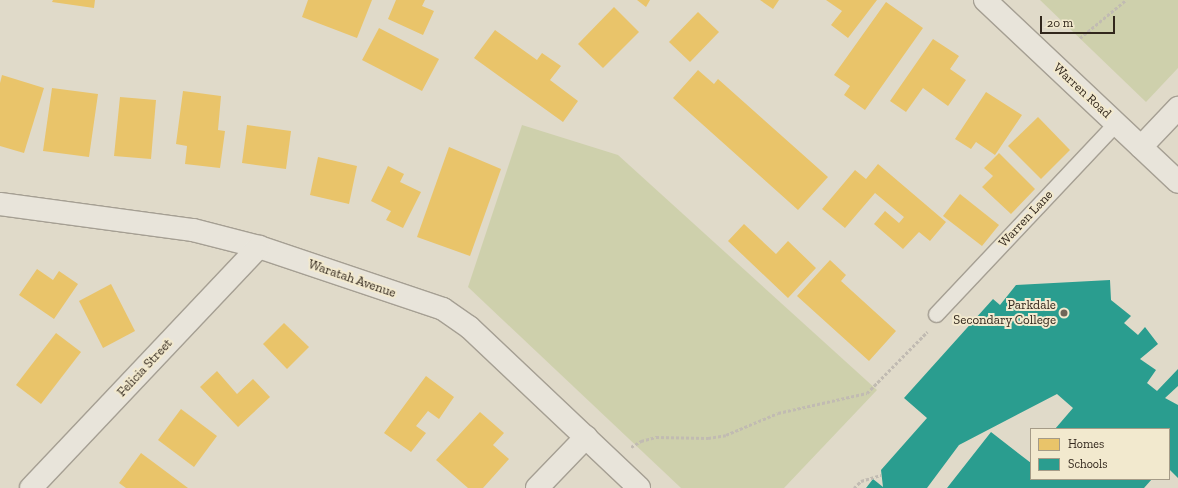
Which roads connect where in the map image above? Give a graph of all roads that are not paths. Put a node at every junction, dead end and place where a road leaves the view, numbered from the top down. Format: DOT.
graph roads {
  1 [pos="985,0"];
  2 [pos="1178,108"];
  3 [pos="1116,123"];
  4 [pos="1141,147"];
  5 [pos="1178,182"];
  6 [pos="0,204"];
  7 [pos="259,247"];
  8 [pos="936,314"];
  9 [pos="586,437"];
  10 [pos="31,488"];
  11 [pos="537,488"];
  12 [pos="639,488"];
  1 -- 3 [label="street, Warren Road"];
  2 -- 4 [label="street"];
  3 -- 4 [label="street, Warren Road"];
  3 -- 8 [label="lane, Warren Lane"];
  4 -- 5 [label="street, Warren Road"];
  6 -- 7 [label="street, Waratah Avenue"];
  7 -- 9 [label="street, Waratah Avenue"];
  7 -- 10 [label="street, Felicia Street"];
  9 -- 11 [label="street"];
  9 -- 12 [label="street, Waratah Avenue"];
}
